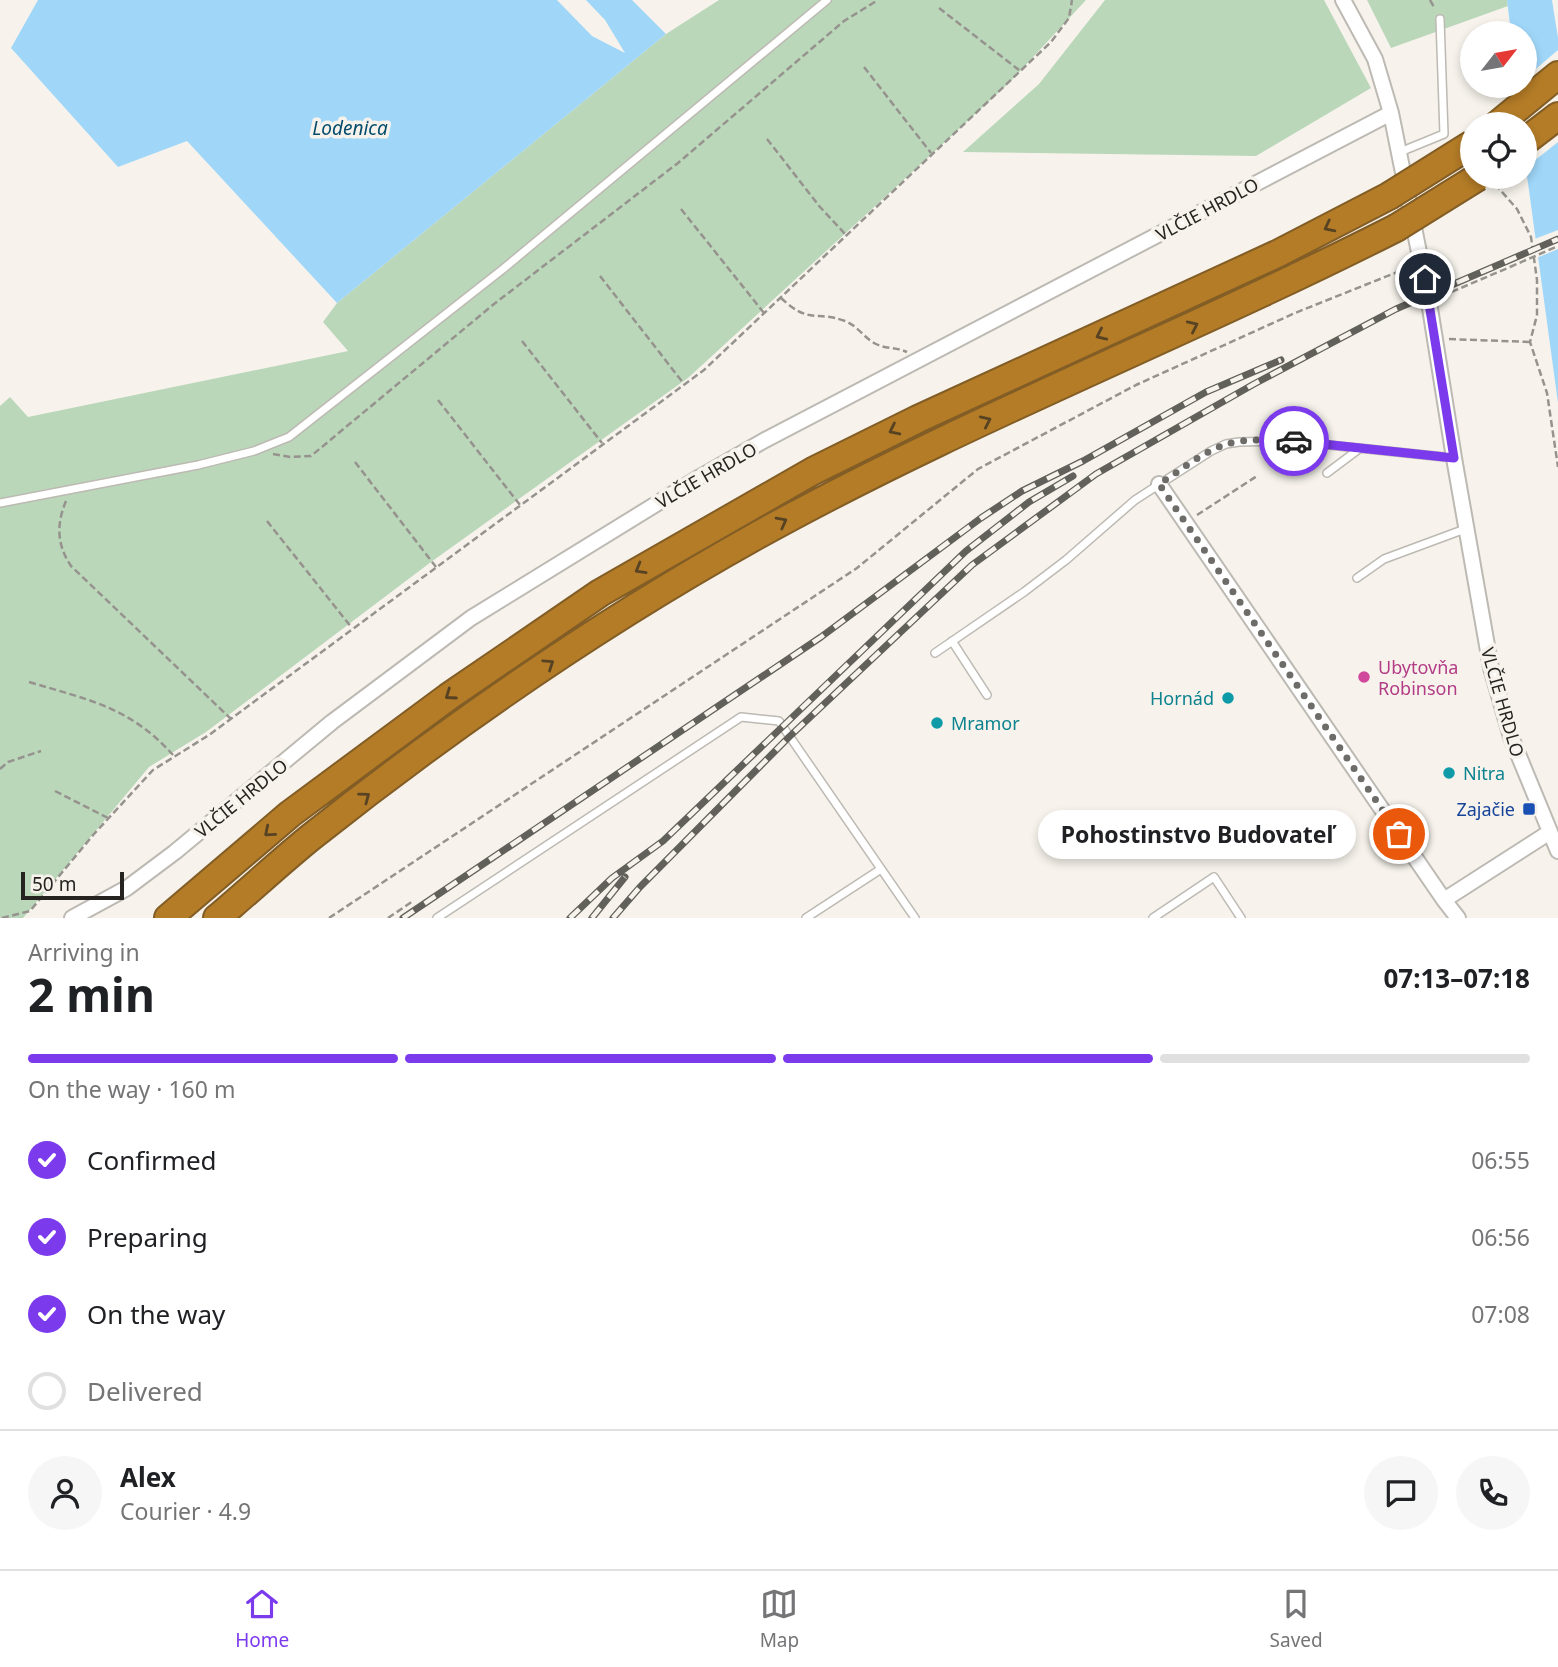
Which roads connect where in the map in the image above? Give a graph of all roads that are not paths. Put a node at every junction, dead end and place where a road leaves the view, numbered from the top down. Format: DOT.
graph roads {
  1 [pos="827,0"];
  2 [pos="1343,0"];
  3 [pos="1440,19"];
  4 [pos="1558,75"];
  5 [pos="1513,112"];
  6 [pos="1391,113"];
  7 [pos="1558,116"];
  8 [pos="1537,132"];
  9 [pos="1400,152"];
  10 [pos="1460,152"];
  11 [pos="1467,189"];
  12 [pos="1360,448"];
  13 [pos="1454,458"];
  14 [pos="1327,473"];
  15 [pos="1159,484"];
  16 [pos="0,503"];
  17 [pos="1465,529"];
  18 [pos="1357,578"];
  19 [pos="952,641"];
  20 [pos="935,653"];
  21 [pos="987,695"];
  22 [pos="1550,832"];
  23 [pos="1558,851"];
  24 [pos="881,869"];
  25 [pos="1444,900"];
  26 [pos="72,918"];
  27 [pos="168,918"];
  28 [pos="217,918"];
  29 [pos="438,918"];
  30 [pos="806,918"];
  31 [pos="915,918"];
  32 [pos="1153,918"];
  33 [pos="1241,918"];
  34 [pos="1458,918"];
  1 -- 16 [label="lane"];
  2 -- 6 [label="street, VLČIE HRDLO"];
  3 -- 9 [label="lane"];
  4 -- 5 [label="highway"];
  6 -- 9 [label="street, VLČIE HRDLO"];
  6 -- 26 [label="street, VLČIE HRDLO"];
  7 -- 8 [label="highway"];
  9 -- 13 [label="street, VLČIE HRDLO"];
  10 -- 27 [label="highway, one-way, bridge"];
  28 -- 11 [label="highway, one-way, bridge"];
  12 -- 13 [label="lane"];
  12 -- 14 [label="lane"];
  12 -- 15 [label="lane"];
  13 -- 17 [label="street, VLČIE HRDLO"];
  15 -- 19 [label="lane"];
  15 -- 25 [label="street"];
  17 -- 18 [label="lane"];
  17 -- 22 [label="street, VLČIE HRDLO"];
  19 -- 20 [label="lane"];
  19 -- 21 [label="lane"];
  22 -- 23 [label="street, VLČIE HRDLO"];
  22 -- 25 [label="street"];
  24 -- 29 [label="lane"];
  24 -- 30 [label="lane"];
  24 -- 31 [label="lane"];
  25 -- 34 [label="street"];
  32 -- 33 [label="lane"];
}
